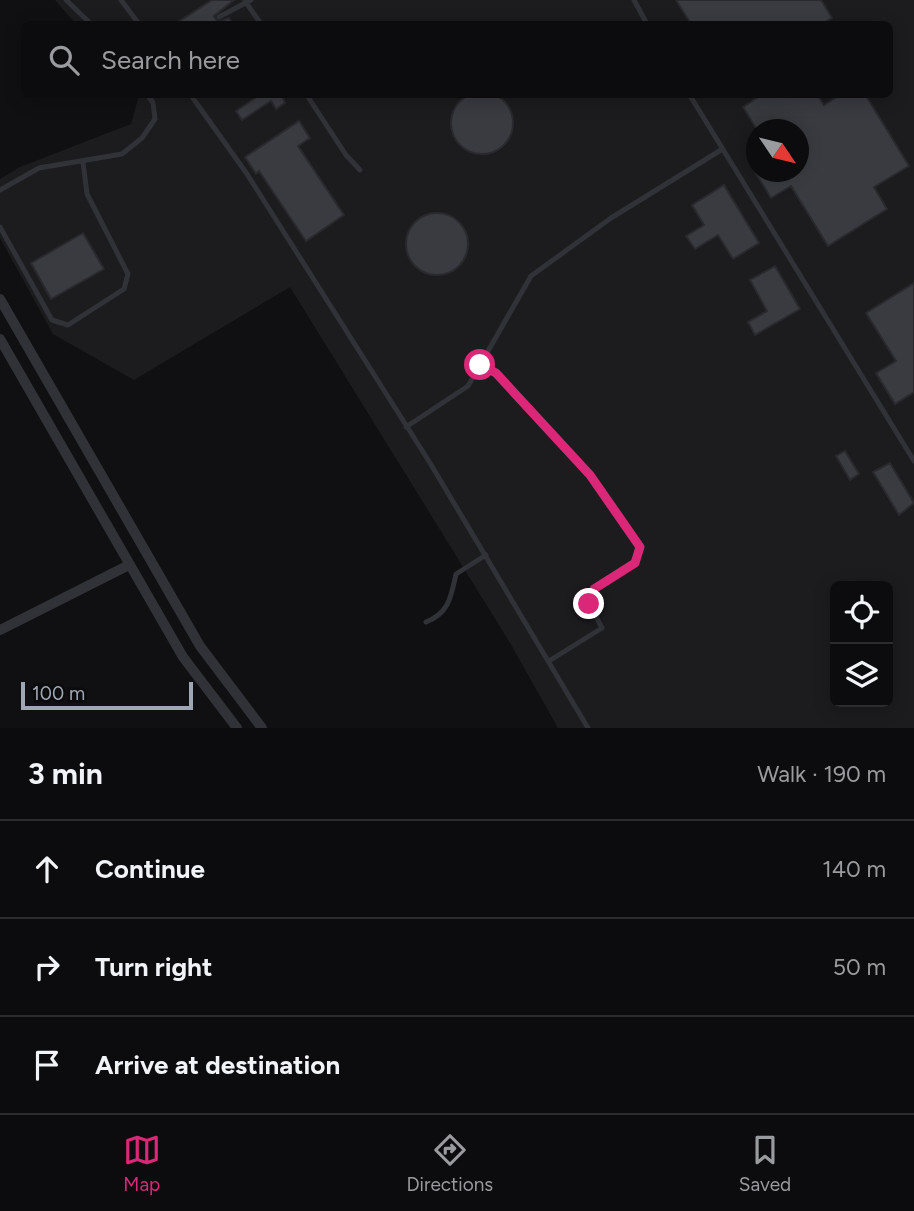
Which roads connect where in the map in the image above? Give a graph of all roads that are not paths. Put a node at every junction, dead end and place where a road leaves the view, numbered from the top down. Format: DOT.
graph roads {
  1 [pos="66,0"];
  2 [pos="121,0"];
  3 [pos="634,0"];
  4 [pos="247,1"];
  5 [pos="219,17"];
  6 [pos="88,21"];
  7 [pos="137,21"];
  8 [pos="259,21"];
  9 [pos="645,21"];
  10 [pos="150,98"];
  11 [pos="193,98"];
  12 [pos="309,98"];
  13 [pos="691,98"];
  14 [pos="721,150"];
  15 [pos="83,162"];
  16 [pos="360,170"];
  17 [pos="0,190"];
  18 [pos="0,227"];
  19 [pos="0,299"];
  20 [pos="0,339"];
  21 [pos="480,365"];
  22 [pos="406,427"];
  23 [pos="914,461"];
  24 [pos="486,555"];
  25 [pos="129,565"];
  26 [pos="426,622"];
  27 [pos="0,630"];
  28 [pos="549,661"];
  29 [pos="237,728"];
  30 [pos="262,728"];
  31 [pos="588,728"];
  1 -- 6 [label="lane"];
  2 -- 7 [label="lane"];
  3 -- 9 [label="lane"];
  4 -- 5 [label="lane"];
  4 -- 8 [label="lane"];
  10 -- 15 [label="lane"];
  11 -- 22 [label="lane"];
  12 -- 16 [label="lane"];
  13 -- 14 [label="lane"];
  14 -- 21 [label="lane"];
  14 -- 23 [label="lane"];
  15 -- 17 [label="lane"];
  15 -- 18 [label="lane"];
  19 -- 30 [label="street"];
  20 -- 25 [label="street"];
  21 -- 22 [label="lane"];
  21 -- 28 [label="lane"];
  22 -- 24 [label="lane"];
  24 -- 26 [label="lane"];
  24 -- 28 [label="lane"];
  25 -- 27 [label="street"];
  25 -- 29 [label="street"];
  28 -- 31 [label="lane"];
}
